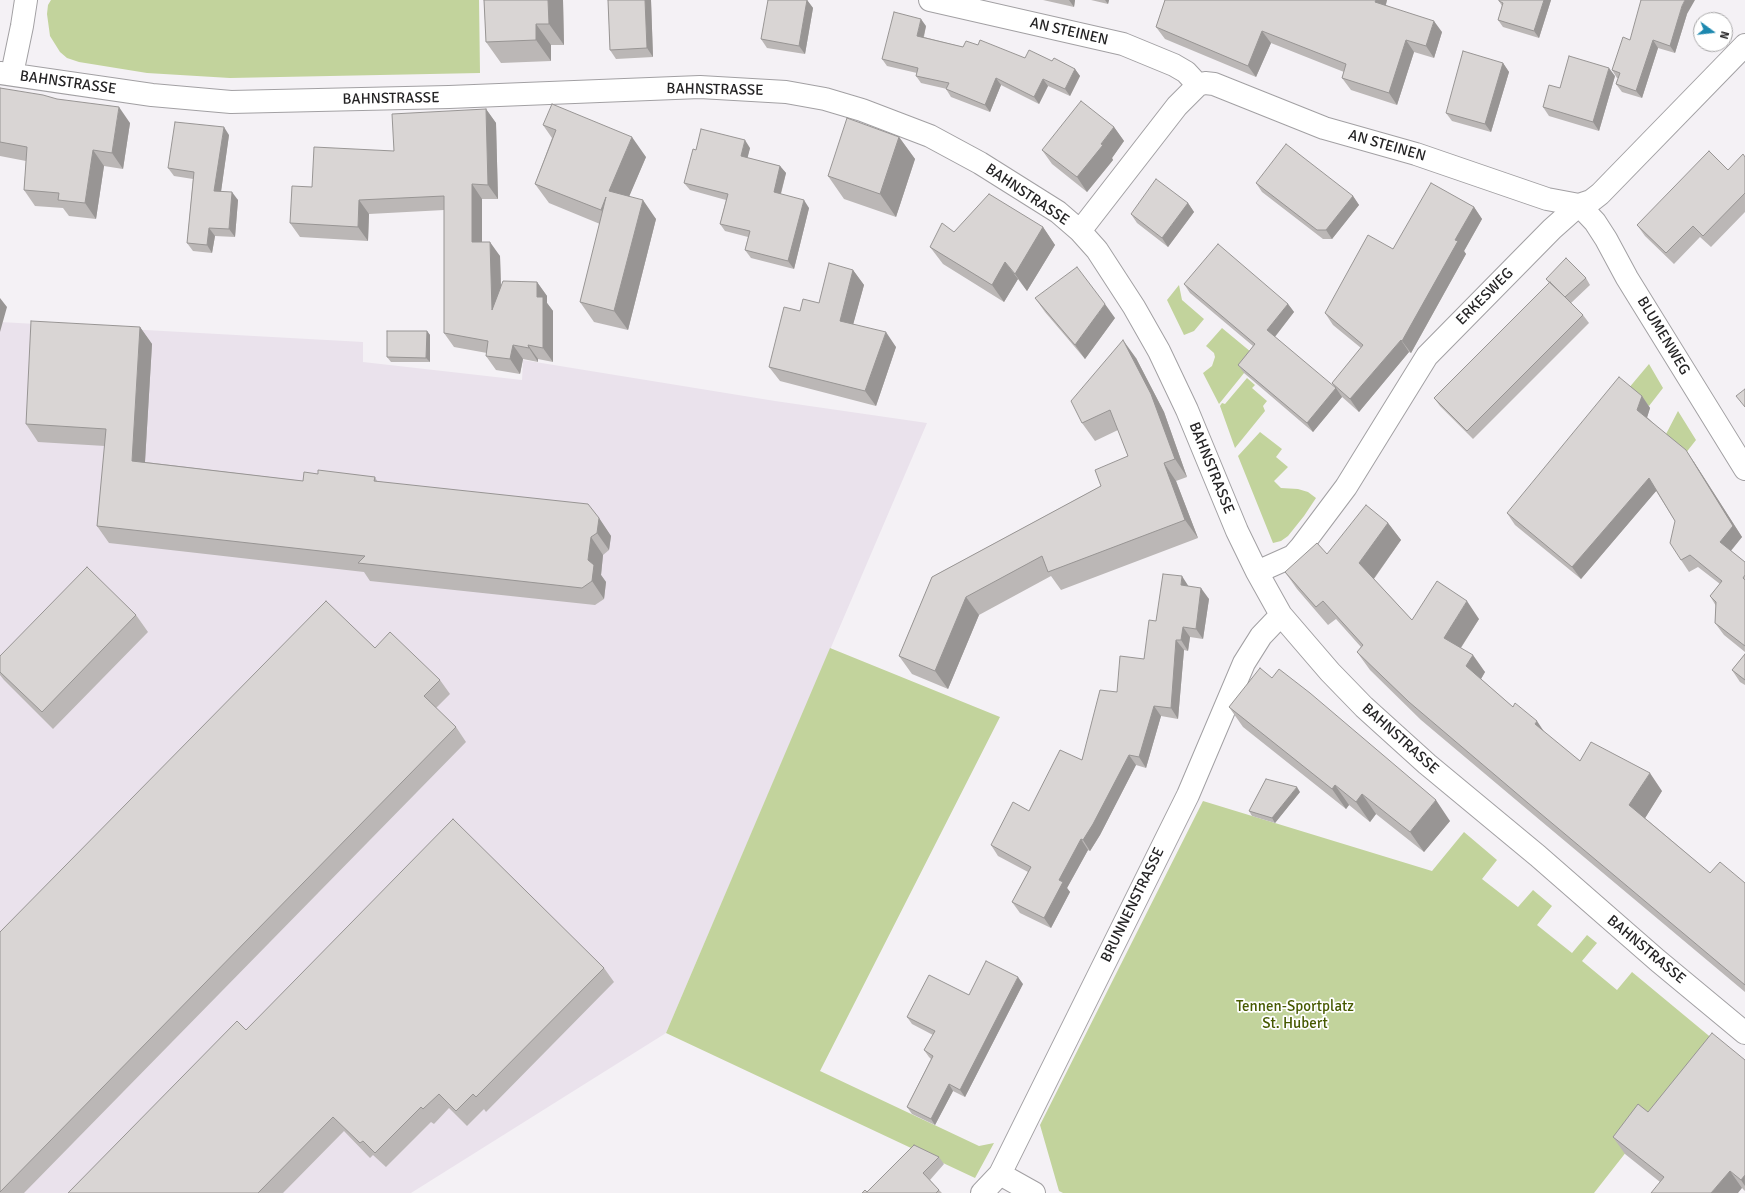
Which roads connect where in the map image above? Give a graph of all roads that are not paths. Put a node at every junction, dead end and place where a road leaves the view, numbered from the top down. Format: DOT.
graph roads {
  1 [pos="26,0"];
  2 [pos="930,0"];
  3 [pos="1745,45"];
  4 [pos="6,73"];
  5 [pos="1198,85"];
  6 [pos="1578,205"];
  7 [pos="1080,231"];
  8 [pos="1745,469"];
  9 [pos="1257,572"];
  10 [pos="1280,615"];
  11 [pos="1745,1033"];
  12 [pos="1000,1174"];
  13 [pos="982,1193"];
  14 [pos="1034,1193"];
  1 -- 4 [label="street"];
  2 -- 5 [label="street, AN STEINEN"];
  3 -- 6 [label="street, ERKESWEG"];
  4 -- 7 [label="street, BAHNSTRASSE"];
  5 -- 6 [label="street, AN STEINEN"];
  5 -- 7 [label="street"];
  6 -- 8 [label="street, BLUMENWEG"];
  6 -- 9 [label="street, ERKESWEG"];
  7 -- 9 [label="street, BAHNSTRASSE"];
  9 -- 10 [label="street, BAHNSTRASSE"];
  10 -- 11 [label="street, BAHNSTRASSE"];
  10 -- 12 [label="street, BRUNNENSTRASSE"];
  12 -- 13 [label="street, BRUNNENSTRASSE"];
  12 -- 14 [label="street"];
}
